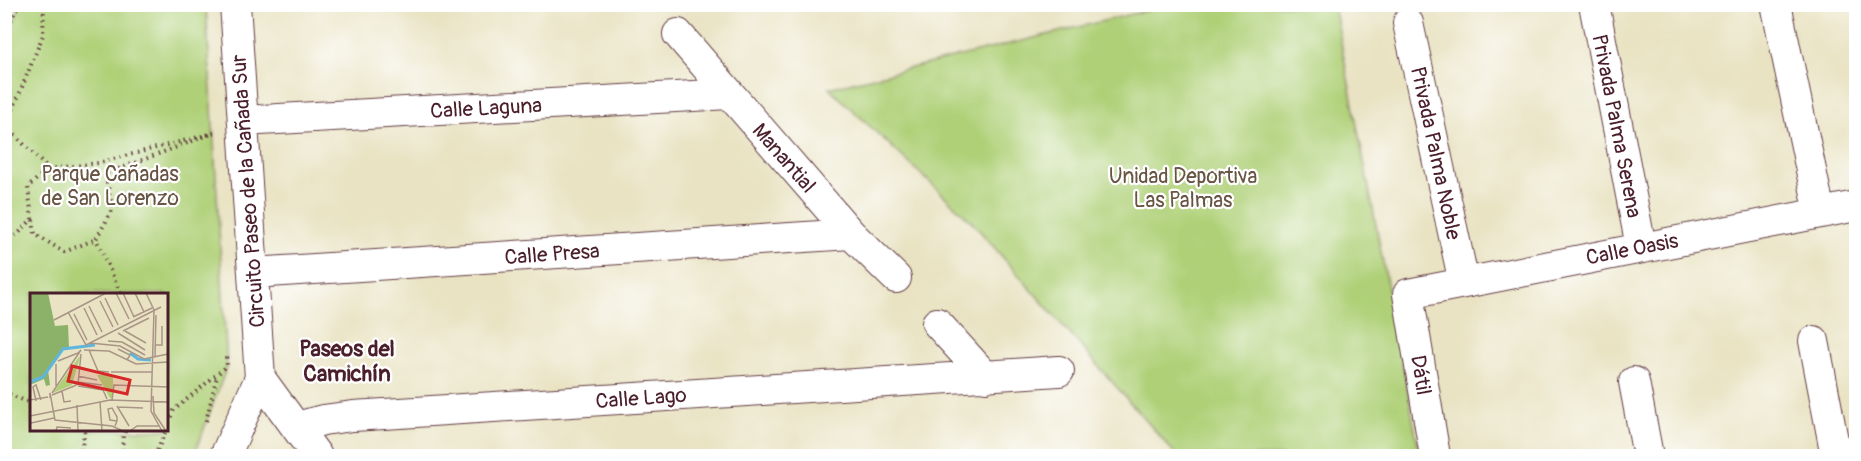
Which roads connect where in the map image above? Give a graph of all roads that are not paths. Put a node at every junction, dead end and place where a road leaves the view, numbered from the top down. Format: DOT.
graph roads {
  1 [pos="235,4"];
  2 [pos="1594,4"];
  3 [pos="1776,4"];
  4 [pos="1408,22"];
  5 [pos="678,34"];
  6 [pos="729,94"];
  7 [pos="244,121"];
  8 [pos="1857,206"];
  9 [pos="1820,213"];
  10 [pos="851,234"];
  11 [pos="1641,247"];
  12 [pos="253,273"];
  13 [pos="896,278"];
  14 [pos="1464,283"];
  15 [pos="1408,294"];
  16 [pos="937,323"];
  17 [pos="1814,341"];
  18 [pos="1059,371"];
  19 [pos="986,377"];
  20 [pos="260,378"];
  21 [pos="1634,382"];
  22 [pos="297,427"];
  23 [pos="225,456"];
  24 [pos="317,456"];
  25 [pos="1435,456"];
  26 [pos="1648,456"];
  27 [pos="1836,456"];
  1 -- 7 [label="street, Circuito Paseo de la Cañada Sur"];
  2 -- 11 [label="street, Privada Palma Serena"];
  3 -- 9 [label="street"];
  4 -- 14 [label="street, Privada Palma Noble"];
  5 -- 6 [label="street, Manantial"];
  6 -- 7 [label="street, Calle Laguna"];
  6 -- 10 [label="street, Manantial"];
  7 -- 12 [label="street, Circuito Paseo de la Cañada Sur"];
  8 -- 9 [label="street, Calle Oasis"];
  9 -- 11 [label="street, Calle Oasis"];
  10 -- 12 [label="street, Calle Presa"];
  10 -- 13 [label="street, Manantial"];
  11 -- 14 [label="street, Calle Oasis"];
  12 -- 20 [label="street, Circuito Paseo de la Cañada Sur"];
  14 -- 15 [label="street, Calle Oasis"];
  15 -- 25 [label="street, Dátil"];
  16 -- 19 [label="street"];
  17 -- 27 [label="street"];
  18 -- 19 [label="street, Calle Lago"];
  19 -- 22 [label="street, Calle Lago"];
  20 -- 22 [label="street"];
  20 -- 23 [label="street"];
  21 -- 26 [label="street"];
  22 -- 24 [label="street"];
}
